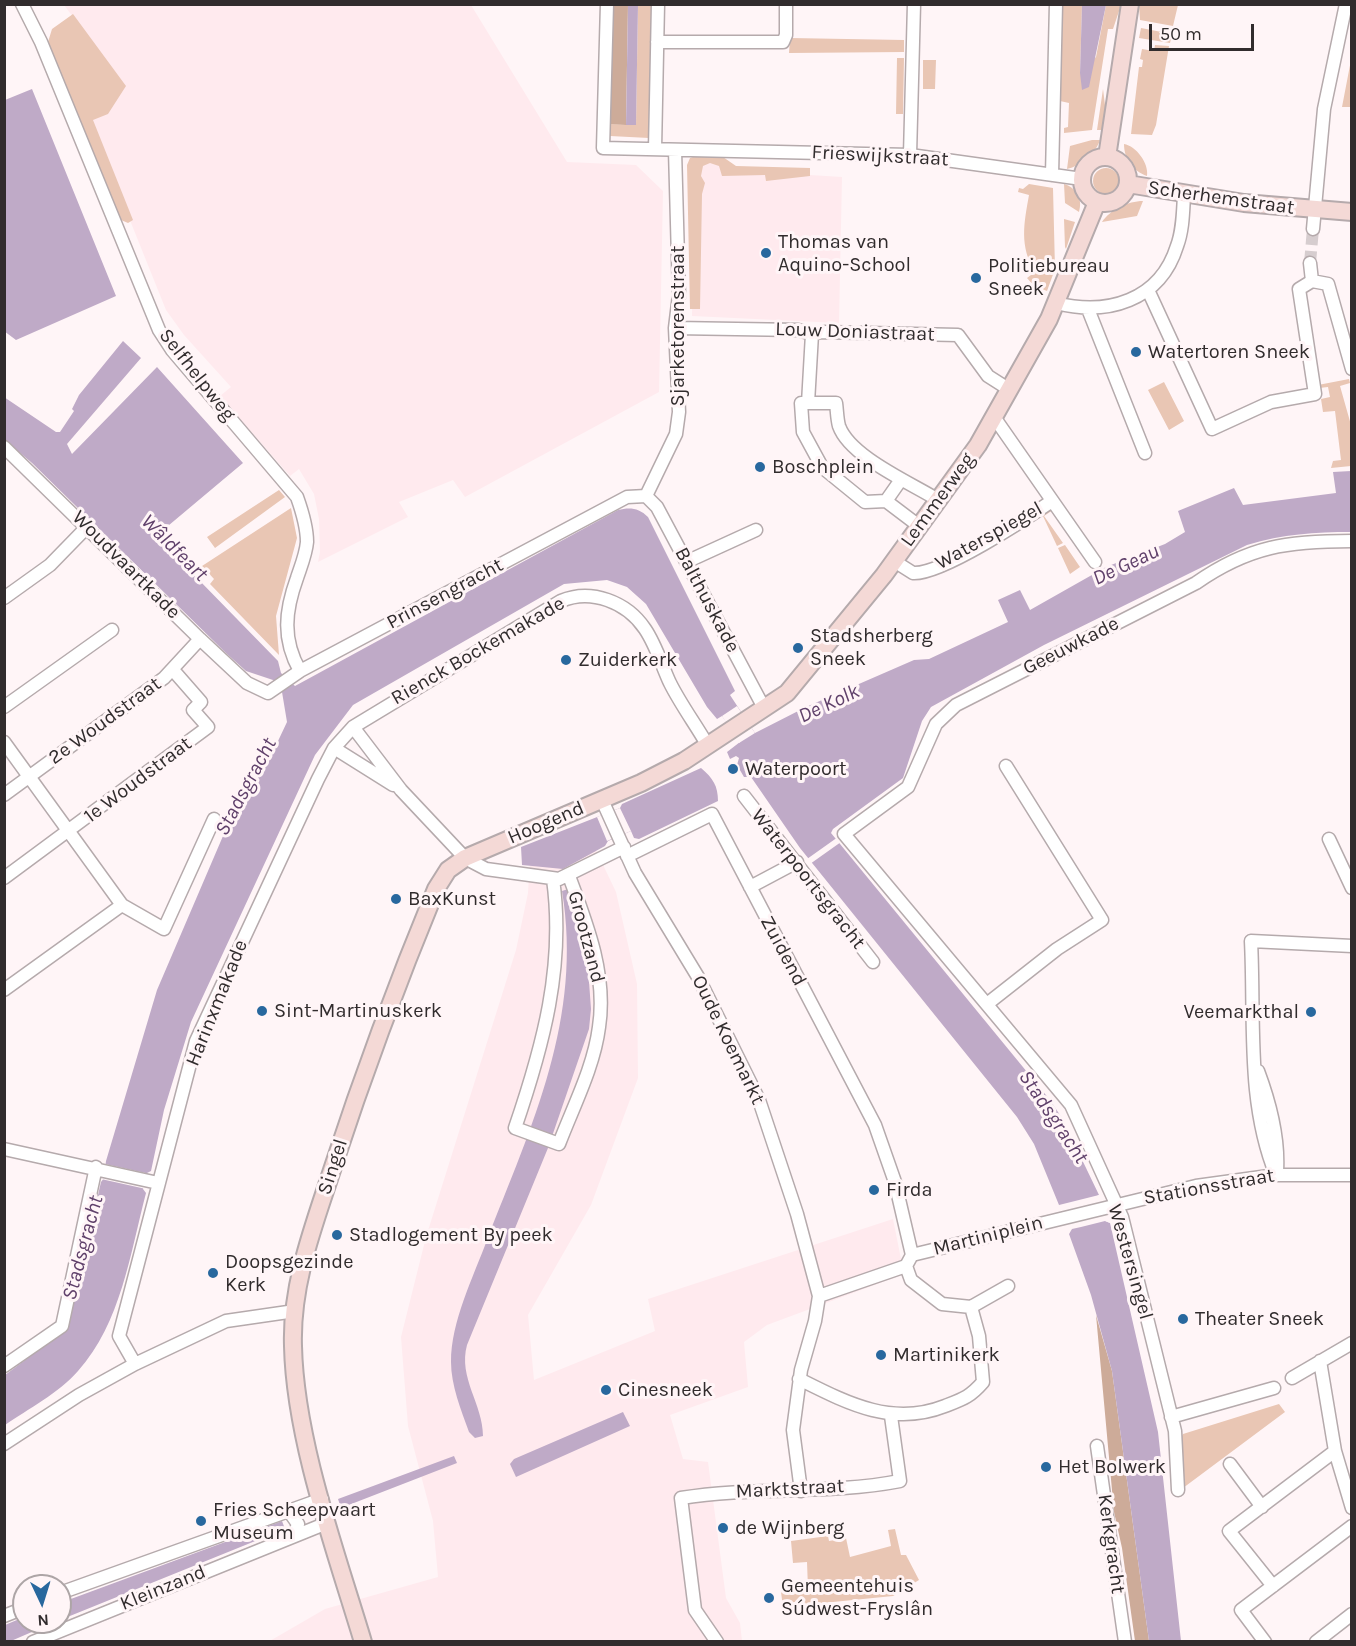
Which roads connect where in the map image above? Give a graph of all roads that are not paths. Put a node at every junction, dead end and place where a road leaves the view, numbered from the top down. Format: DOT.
graph roads {
  1 [pos="22,4"];
  2 [pos="607,4"];
  3 [pos="658,4"];
  4 [pos="786,4"];
  5 [pos="914,4"];
  6 [pos="1056,4"];
  7 [pos="1130,4"];
  8 [pos="1346,4"];
  9 [pos="657,42"];
  10 [pos="655,149"];
  11 [pos="675,150"];
  12 [pos="910,155"];
  13 [pos="1107,157"];
  14 [pos="1052,175"];
  15 [pos="1082,179"];
  16 [pos="1128,184"];
  17 [pos="1184,195"];
  18 [pos="1097,202"];
  19 [pos="1314,210"];
  20 [pos="1352,212"];
  21 [pos="1313,230"];
  22 [pos="1310,263"];
  23 [pos="1312,281"];
  24 [pos="1148,290"];
  25 [pos="1056,303"];
  26 [pos="1088,309"];
  27 [pos="675,327"];
  28 [pos="812,334"];
  29 [pos="1352,369"];
  30 [pos="1010,390"];
  31 [pos="808,403"];
  32 [pos="994,417"];
  33 [pos="4,447"];
  34 [pos="1145,453"];
  35 [pos="900,481"];
  36 [pos="646,496"];
  37 [pos="938,500"];
  38 [pos="886,501"];
  39 [pos="1052,501"];
  40 [pos="919,526"];
  41 [pos="87,527"];
  42 [pos="756,530"];
  43 [pos="1352,541"];
  44 [pos="894,561"];
  45 [pos="686,562"];
  46 [pos="1095,562"];
  47 [pos="4,598"];
  48 [pos="111,630"];
  49 [pos="200,639"];
  50 [pos="173,670"];
  51 [pos="295,675"];
  52 [pos="248,683"];
  53 [pos="4,707"];
  54 [pos="764,708"];
  55 [pos="353,727"];
  56 [pos="4,742"];
  57 [pos="708,746"];
  58 [pos="334,748"];
  59 [pos="1006,766"];
  60 [pos="30,776"];
  61 [pos="401,790"];
  62 [pos="4,795"];
  63 [pos="744,796"];
  64 [pos="605,806"];
  65 [pos="214,819"];
  66 [pos="67,832"];
  67 [pos="844,834"];
  68 [pos="1329,839"];
  69 [pos="624,846"];
  70 [pos="465,858"];
  71 [pos="797,862"];
  72 [pos="569,876"];
  73 [pos="4,878"];
  74 [pos="553,879"];
  75 [pos="750,887"];
  76 [pos="1352,888"];
  77 [pos="122,905"];
  78 [pos="1352,946"];
  79 [pos="873,962"];
  80 [pos="4,990"];
  81 [pos="987,1004"];
  82 [pos="854,1087"];
  83 [pos="4,1149"];
  84 [pos="100,1169"];
  85 [pos="1276,1175"];
  86 [pos="1352,1175"];
  87 [pos="153,1182"];
  88 [pos="1110,1206"];
  89 [pos="1063,1218"];
  90 [pos="909,1261"];
  91 [pos="1008,1286"];
  92 [pos="819,1296"];
  93 [pos="971,1307"];
  94 [pos="295,1311"];
  95 [pos="1352,1343"];
  96 [pos="1320,1361"];
  97 [pos="135,1364"];
  98 [pos="4,1366"];
  99 [pos="1292,1378"];
  100 [pos="799,1379"];
  101 [pos="1274,1388"];
  102 [pos="891,1416"];
  103 [pos="1171,1417"];
  104 [pos="4,1444"];
  105 [pos="1097,1446"];
  106 [pos="1335,1451"];
  107 [pos="1230,1464"];
  108 [pos="1178,1490"];
  109 [pos="801,1491"];
  110 [pos="322,1499"];
  111 [pos="1262,1507"];
  112 [pos="1352,1508"];
  113 [pos="288,1510"];
  114 [pos="327,1523"];
  115 [pos="1352,1526"];
  116 [pos="294,1536"];
  117 [pos="1273,1586"];
  118 [pos="72,1589"];
  119 [pos="1352,1614"];
  120 [pos="33,1641"];
  121 [pos="363,1641"];
  122 [pos="717,1641"];
  123 [pos="1125,1641"];
  124 [pos="1265,1641"];
  125 [pos="1316,1641"];
  1 -- 51 [label="street, Selfhelpweg"];
  2 -- 10 [label="street, Frieswijkstraat"];
  3 -- 9 [label="street"];
  4 -- 9 [label="street"];
  5 -- 12 [label="street"];
  6 -- 14 [label="street"];
  7 -- 13 [label="main road"];
  8 -- 19 [label="street, Scherhemstraat"];
  9 -- 10 [label="street"];
  10 -- 11 [label="street, Frieswijkstraat"];
  11 -- 12 [label="street, Frieswijkstraat"];
  11 -- 27 [label="street, Sjarketorenstraat"];
  12 -- 14 [label="street, Frieswijkstraat"];
  13 -- 15 [label="main road"];
  13 -- 16 [label="main road"];
  14 -- 15 [label="street, Frieswijkstraat"];
  15 -- 18 [label="main road"];
  16 -- 17 [label="main road, Scherhemstraat"];
  16 -- 18 [label="main road"];
  17 -- 19 [label="main road, Scherhemstraat"];
  17 -- 24 [label="street"];
  18 -- 25 [label="main road, Lemmerweg"];
  19 -- 20 [label="main road, Scherhemstraat"];
  19 -- 21 [label="street"];
  22 -- 23 [label="street"];
  23 -- 24 [label="street"];
  23 -- 29 [label="street"];
  24 -- 26 [label="street"];
  25 -- 26 [label="street"];
  25 -- 30 [label="main road, Lemmerweg"];
  26 -- 34 [label="street"];
  27 -- 28 [label="street, Louw Doniastraat"];
  27 -- 36 [label="street, Sjarketorenstraat"];
  28 -- 30 [label="street, Louw Doniastraat"];
  28 -- 31 [label="street"];
  30 -- 32 [label="main road, Lemmerweg"];
  31 -- 35 [label="street"];
  31 -- 38 [label="street"];
  32 -- 37 [label="main road, Lemmerweg"];
  32 -- 39 [label="street"];
  33 -- 41 [label="street, Woudvaartkade"];
  35 -- 37 [label="street"];
  35 -- 38 [label="street"];
  36 -- 45 [label="street, Balthuskade"];
  36 -- 51 [label="street, Prinsengracht"];
  37 -- 40 [label="main road, Lemmerweg"];
  38 -- 40 [label="street"];
  39 -- 44 [label="street, Waterspiegel"];
  39 -- 46 [label="street"];
  40 -- 44 [label="main road, Lemmerweg"];
  41 -- 47 [label="street"];
  41 -- 49 [label="street, Woudvaartkade"];
  42 -- 45 [label="street"];
  43 -- 67 [label="street, Geeuwkade"];
  44 -- 54 [label="main road, Lemmerweg"];
  45 -- 54 [label="street, Balthuskade"];
  48 -- 53 [label="street"];
  49 -- 50 [label="street, 2e Woudstraat"];
  49 -- 52 [label="street, Woudvaartkade"];
  50 -- 60 [label="street, 2e Woudstraat"];
  50 -- 66 [label="street, 1e Woudstraat"];
  51 -- 52 [label="street, Prinsengracht"];
  54 -- 57 [label="main road, Lemmerweg"];
  55 -- 57 [label="street, Rienck Bockemakade"];
  55 -- 58 [label="street, Harinxmakade"];
  55 -- 61 [label="street"];
  56 -- 60 [label="street"];
  57 -- 64 [label="main road, Hoogend"];
  58 -- 61 [label="street"];
  58 -- 87 [label="street, Harinxmakade"];
  59 -- 81 [label="street"];
  60 -- 62 [label="street, 2e Woudstraat"];
  60 -- 66 [label="street"];
  61 -- 70 [label="street"];
  63 -- 71 [label="street, Waterpoortsgracht"];
  64 -- 69 [label="street, Oude Koemarkt"];
  64 -- 70 [label="main road, Hoogend"];
  65 -- 77 [label="street"];
  66 -- 73 [label="street, 1e Woudstraat"];
  66 -- 77 [label="street"];
  67 -- 81 [label="street, Westersingel"];
  68 -- 76 [label="street"];
  69 -- 72 [label="street"];
  69 -- 75 [label="street, Zuidend"];
  69 -- 92 [label="street, Oude Koemarkt"];
  70 -- 74 [label="street, Hoogend"];
  70 -- 94 [label="main road, Singel"];
  71 -- 75 [label="street"];
  71 -- 79 [label="street, Waterpoortsgracht"];
  72 -- 74 [label="street, Grootzand"];
  72 -- 74 [label="street, Grootzand"];
  75 -- 82 [label="street, Zuidend"];
  77 -- 80 [label="street"];
  78 -- 85 [label="street"];
  81 -- 88 [label="street, Westersingel"];
  82 -- 90 [label="street, Martiniplein"];
  83 -- 84 [label="street"];
  84 -- 87 [label="street"];
  84 -- 98 [label="street"];
  85 -- 86 [label="street, Stationsstraat"];
  85 -- 88 [label="street, Stationsstraat"];
  87 -- 97 [label="street, Harinxmakade"];
  88 -- 89 [label="street, Stationsstraat"];
  88 -- 103 [label="street, Westersingel"];
  89 -- 90 [label="street, Martiniplein"];
  90 -- 92 [label="street"];
  90 -- 93 [label="street"];
  91 -- 93 [label="street"];
  92 -- 100 [label="street"];
  93 -- 102 [label="street"];
  94 -- 97 [label="street"];
  94 -- 110 [label="main road, Singel"];
  95 -- 96 [label="street"];
  96 -- 99 [label="street"];
  96 -- 106 [label="street"];
  97 -- 104 [label="street"];
  100 -- 102 [label="street"];
  100 -- 109 [label="street"];
  101 -- 103 [label="street"];
  102 -- 109 [label="street, Marktstraat"];
  103 -- 108 [label="street, Westersingel"];
  105 -- 123 [label="street, Kerkgracht"];
  106 -- 111 [label="street"];
  106 -- 112 [label="street"];
  107 -- 111 [label="street"];
  109 -- 122 [label="street, Marktstraat"];
  110 -- 113 [label="street, Kleinzand"];
  110 -- 114 [label="main road, Singel"];
  111 -- 117 [label="street"];
  113 -- 116 [label="street"];
  113 -- 118 [label="street, Kleinzand"];
  114 -- 116 [label="street, Kleinzand"];
  114 -- 121 [label="main road, Singel"];
  115 -- 117 [label="street"];
  116 -- 120 [label="street, Kleinzand"];
  117 -- 124 [label="street"];
  119 -- 125 [label="street"];
}
